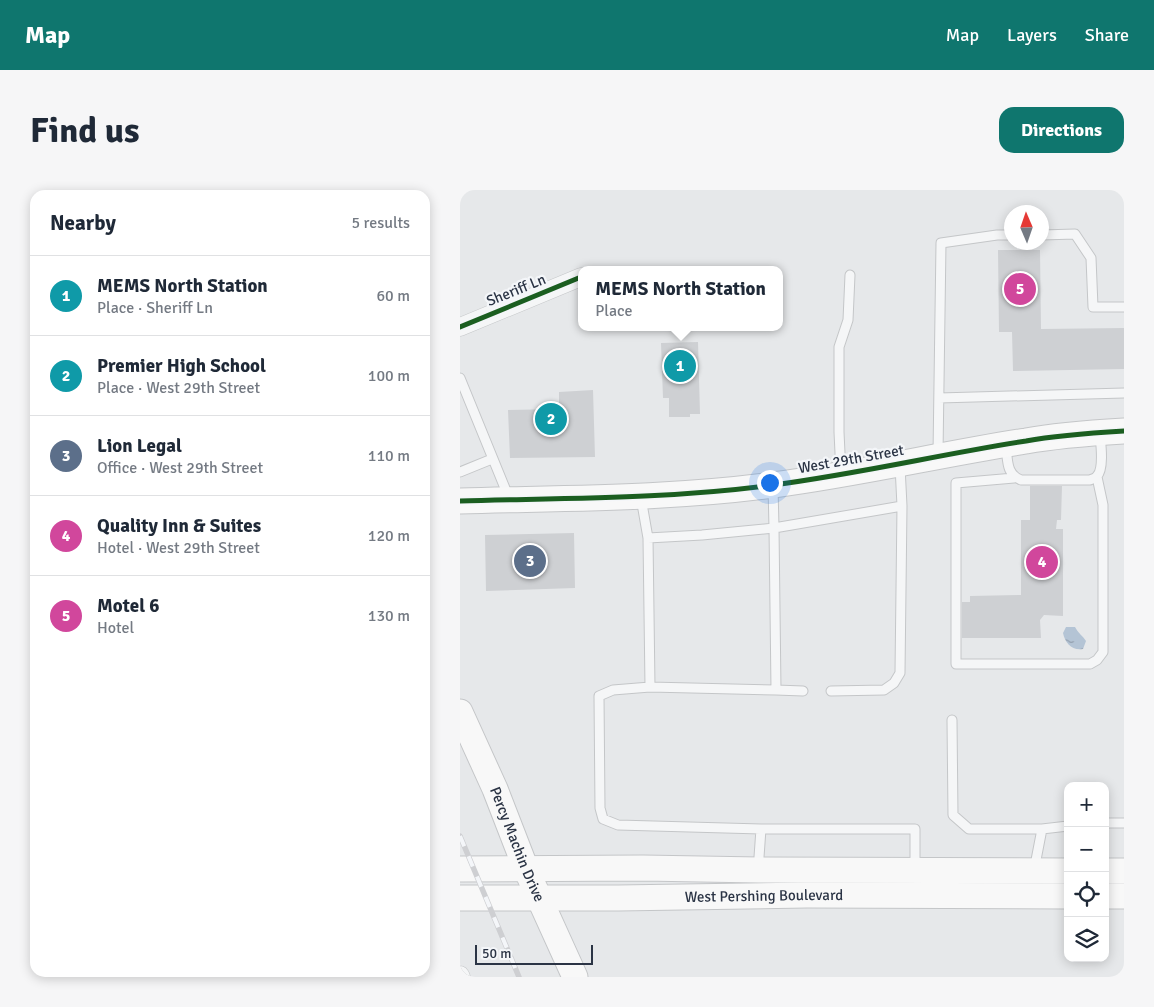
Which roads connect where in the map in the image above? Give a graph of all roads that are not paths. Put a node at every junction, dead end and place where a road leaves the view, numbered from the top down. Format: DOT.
graph roads {
  1 [pos="1004,235"];
  2 [pos="1049,235"];
  3 [pos="850,275"];
  4 [pos="578,278"];
  5 [pos="1124,306"];
  6 [pos="460,327"];
  7 [pos="460,378"];
  8 [pos="1124,393"];
  9 [pos="939,398"];
  10 [pos="1112,432"];
  11 [pos="1006,444"];
  12 [pos="938,457"];
  13 [pos="492,459"];
  14 [pos="900,464"];
  15 [pos="460,472"];
  16 [pos="841,474"];
  17 [pos="1097,477"];
  18 [pos="1014,478"];
  19 [pos="773,485"];
  20 [pos="640,496"];
  21 [pos="510,500"];
  22 [pos="460,501"];
  23 [pos="902,506"];
  24 [pos="774,528"];
  25 [pos="648,538"];
  26 [pos="650,688"];
  27 [pos="776,690"];
  28 [pos="803,691"];
  29 [pos="831,691"];
  30 [pos="460,712"];
  31 [pos="952,720"];
  32 [pos="1124,822"];
  33 [pos="1109,823"];
  34 [pos="1064,826"];
  35 [pos="760,829"];
  36 [pos="1042,829"];
  37 [pos="460,869"];
  38 [pos="526,869"];
  39 [pos="759,870"];
  40 [pos="915,870"];
  41 [pos="1036,871"];
  42 [pos="1064,871"];
  43 [pos="1109,871"];
  44 [pos="1124,871"];
  45 [pos="1064,896"];
  46 [pos="1109,896"];
  47 [pos="1124,896"];
  48 [pos="539,897"];
  49 [pos="460,898"];
  50 [pos="575,977"];
  1 -- 9 [label="lane"];
  2 -- 5 [label="lane"];
  3 -- 16 [label="lane"];
  4 -- 6 [label="street, Sheriff Ln"];
  7 -- 13 [label="lane"];
  8 -- 9 [label="lane"];
  9 -- 12 [label="lane"];
  10 -- 11 [label="main road, West 29th Street"];
  10 -- 17 [label="lane"];
  11 -- 12 [label="main road, West 29th Street"];
  11 -- 18 [label="lane"];
  12 -- 14 [label="main road, West 29th Street"];
  13 -- 15 [label="lane"];
  13 -- 21 [label="lane"];
  14 -- 16 [label="main road, West 29th Street"];
  14 -- 23 [label="lane"];
  16 -- 19 [label="main road, West 29th Street"];
  17 -- 18 [label="lane"];
  17 -- 18 [label="lane"];
  19 -- 20 [label="main road, West 29th Street"];
  19 -- 24 [label="lane"];
  20 -- 21 [label="main road, West 29th Street"];
  20 -- 25 [label="lane"];
  21 -- 22 [label="main road, West 29th Street"];
  23 -- 24 [label="lane"];
  23 -- 29 [label="lane"];
  24 -- 25 [label="lane"];
  24 -- 27 [label="lane"];
  25 -- 26 [label="lane"];
  26 -- 27 [label="lane"];
  26 -- 35 [label="lane"];
  27 -- 28 [label="lane"];
  30 -- 38 [label="main road, Percy Machin Drive"];
  31 -- 36 [label="lane"];
  32 -- 33 [label="lane"];
  34 -- 36 [label="lane"];
  35 -- 39 [label="lane"];
  35 -- 40 [label="lane"];
  36 -- 41 [label="lane"];
  37 -- 38 [label="main road, West Pershing Boulevard"];
  38 -- 39 [label="main road, West Pershing Boulevard"];
  38 -- 48 [label="main road, Percy Machin Drive"];
  39 -- 40 [label="main road, West Pershing Boulevard"];
  40 -- 41 [label="main road, West Pershing Boulevard"];
  41 -- 42 [label="main road, West Pershing Boulevard"];
  43 -- 44 [label="main road"];
  45 -- 48 [label="main road, West Pershing Boulevard"];
  46 -- 47 [label="main road"];
  48 -- 49 [label="main road, West Pershing Boulevard"];
  48 -- 50 [label="main road, Percy Machin Drive"];
}
